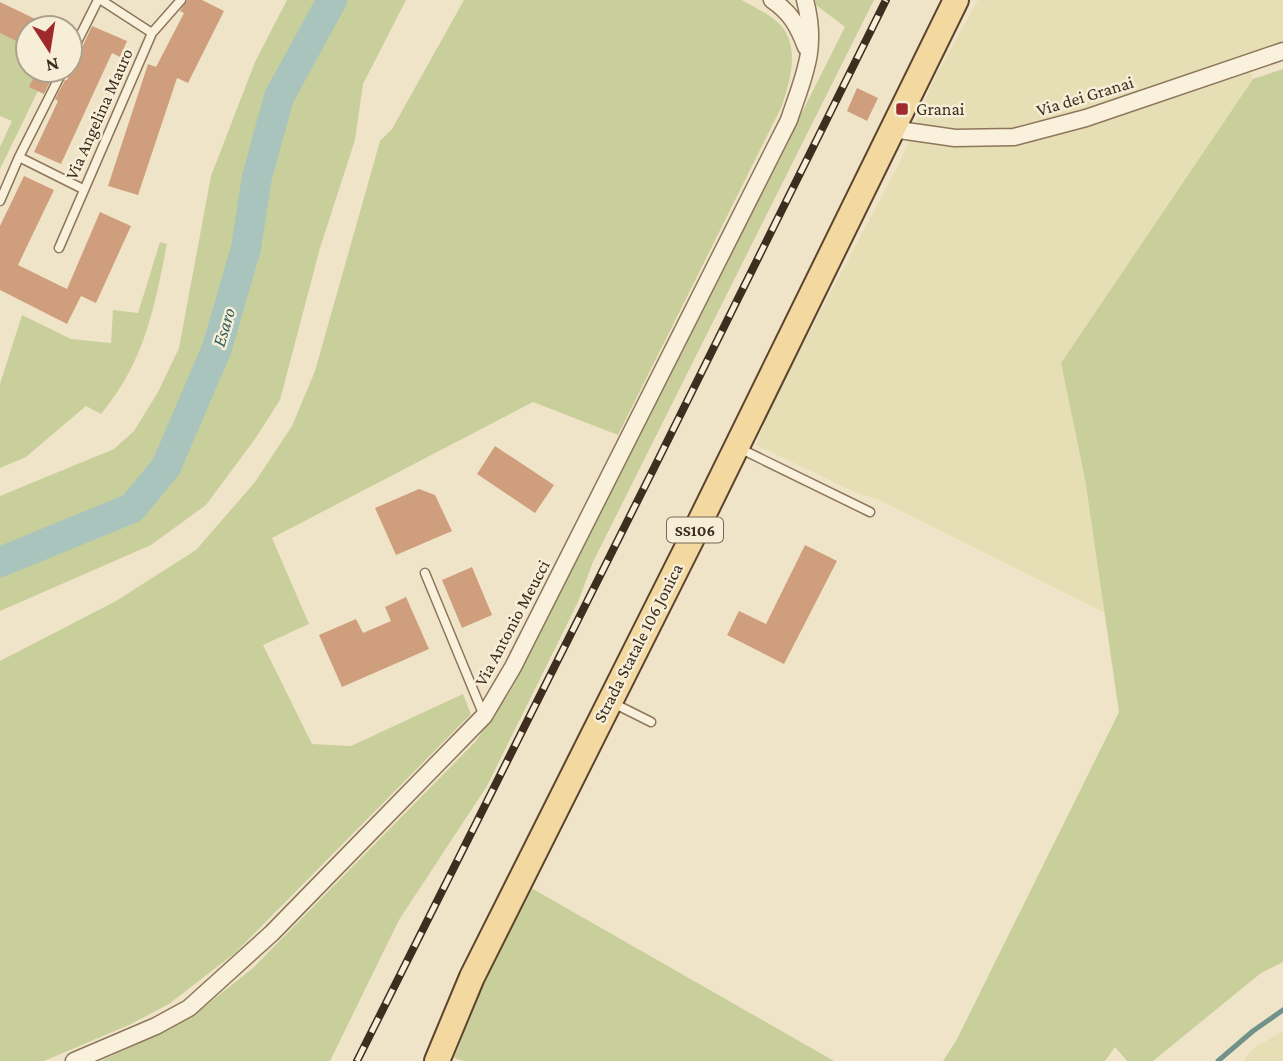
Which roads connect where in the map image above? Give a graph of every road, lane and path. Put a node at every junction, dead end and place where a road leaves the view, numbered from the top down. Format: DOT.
graph roads {
  1 [pos="100,0"];
  2 [pos="181,0"];
  3 [pos="772,0"];
  4 [pos="805,0"];
  5 [pos="956,0"];
  6 [pos="84,30"];
  7 [pos="152,33"];
  8 [pos="1283,51"];
  9 [pos="810,59"];
  10 [pos="56,84"];
  11 [pos="892,129"];
  12 [pos="19,157"];
  13 [pos="83,189"];
  14 [pos="0,201"];
  15 [pos="59,248"];
  16 [pos="736,447"];
  17 [pos="870,512"];
  18 [pos="425,573"];
  19 [pos="608,701"];
  20 [pos="484,716"];
  21 [pos="651,722"];
  22 [pos="74,1061"];
  23 [pos="437,1061"];
  1 -- 6 [label="lane"];
  1 -- 7 [label="lane"];
  2 -- 7 [label="lane, Via Angelina Mauro"];
  3 -- 9 [label="street"];
  4 -- 9 [label="street"];
  5 -- 11 [label="main road, Strada Statale 106 Jonica / SS106"];
  7 -- 13 [label="lane, Via Angelina Mauro"];
  8 -- 11 [label="street, Via dei Granai"];
  9 -- 20 [label="street, Via Antonio Meucci"];
  10 -- 12 [label="lane"];
  11 -- 16 [label="main road, Strada Statale 106 Jonica / SS106"];
  12 -- 13 [label="lane"];
  12 -- 14 [label="lane"];
  13 -- 15 [label="lane, Via Angelina Mauro"];
  16 -- 17 [label="lane"];
  16 -- 19 [label="main road, Strada Statale 106 Jonica / SS106"];
  18 -- 20 [label="lane"];
  19 -- 21 [label="lane"];
  19 -- 23 [label="main road, Strada Statale 106 Jonica / SS106"];
  20 -- 22 [label="street, Via Antonio Meucci"];
}
